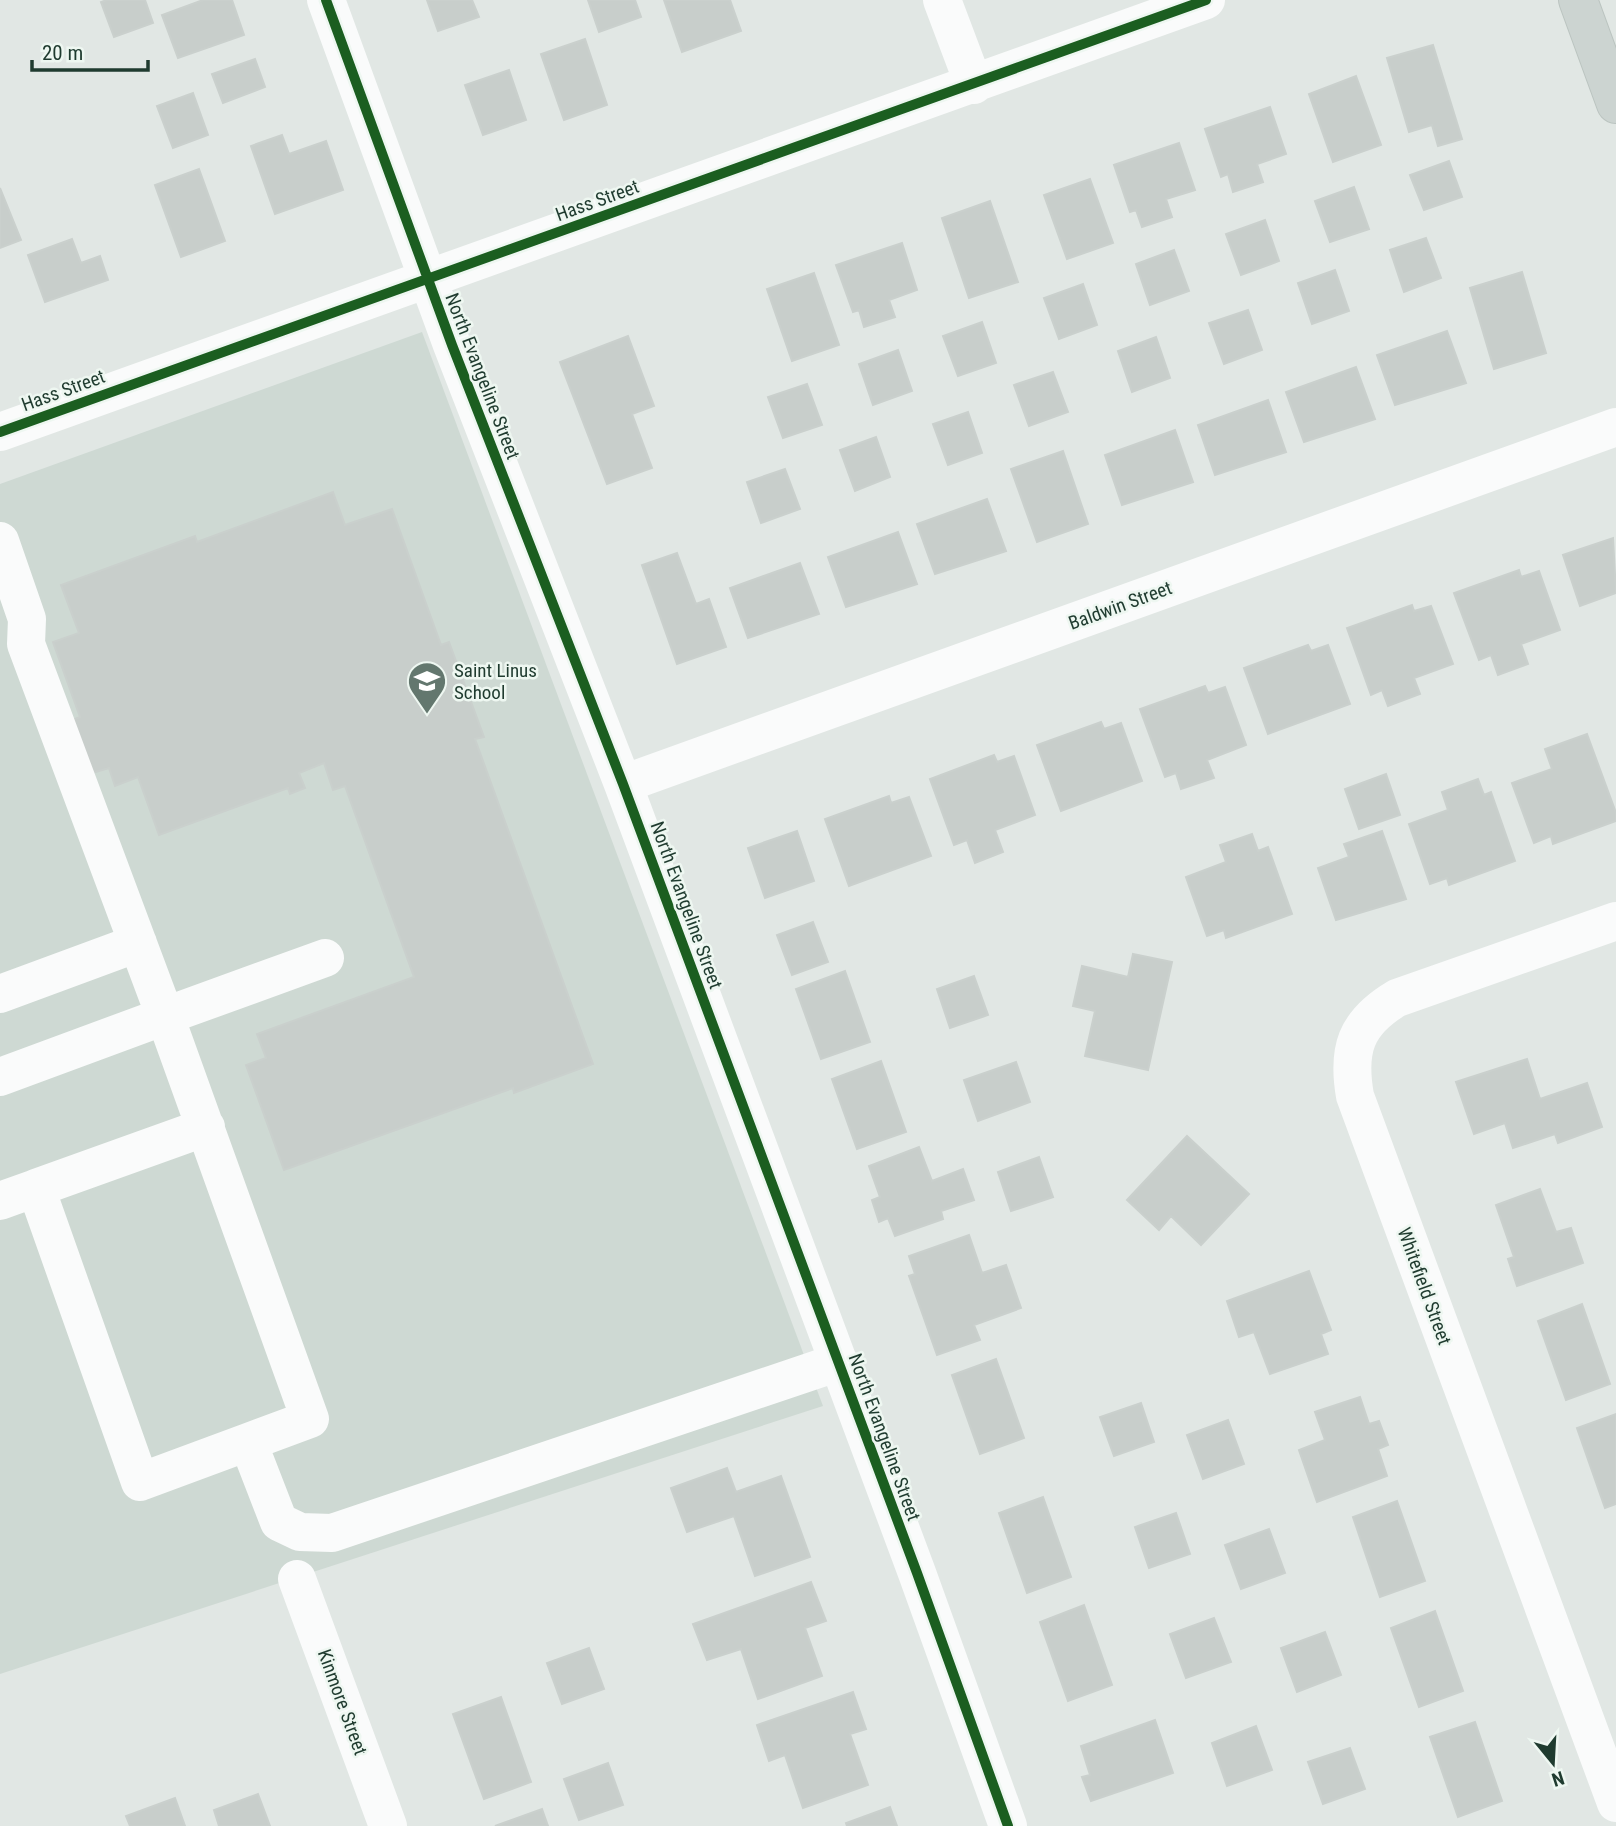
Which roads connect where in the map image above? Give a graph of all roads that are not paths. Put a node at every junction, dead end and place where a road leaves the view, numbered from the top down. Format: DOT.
graph roads {
  1 [pos="326,0"];
  2 [pos="942,0"];
  3 [pos="1206,0"];
  4 [pos="1578,0"];
  5 [pos="974,85"];
  6 [pos="1616,104"];
  7 [pos="427,280"];
  8 [pos="1616,427"];
  9 [pos="0,432"];
  10 [pos="0,541"];
  11 [pos="623,784"];
  12 [pos="1616,921"];
  13 [pos="138,943"];
  14 [pos="326,958"];
  15 [pos="0,994"];
  16 [pos="165,1016"];
  17 [pos="0,1077"];
  18 [pos="206,1127"];
  19 [pos="36,1188"];
  20 [pos="0,1201"];
  21 [pos="839,1362"];
  22 [pos="248,1443"];
  23 [pos="297,1579"];
  24 [pos="1616,1803"];
  25 [pos="388,1826"];
  26 [pos="1008,1826"];
  1 -- 7 [label="street, North Evangeline Street"];
  2 -- 5 [label="street"];
  3 -- 5 [label="street, Hass Street"];
  4 -- 6 [label="main road"];
  5 -- 7 [label="street, Hass Street"];
  7 -- 9 [label="street, Hass Street"];
  7 -- 11 [label="street, North Evangeline Street"];
  8 -- 11 [label="street, Baldwin Street"];
  10 -- 13 [label="street"];
  11 -- 21 [label="street, North Evangeline Street"];
  12 -- 24 [label="street, Whitefield Street"];
  13 -- 15 [label="street"];
  13 -- 16 [label="street"];
  14 -- 16 [label="street"];
  16 -- 17 [label="street"];
  16 -- 18 [label="street"];
  18 -- 19 [label="street"];
  18 -- 22 [label="street"];
  19 -- 20 [label="street"];
  19 -- 22 [label="street"];
  21 -- 22 [label="street"];
  21 -- 26 [label="street, North Evangeline Street"];
  23 -- 25 [label="street, Kinmore Street"];
}
